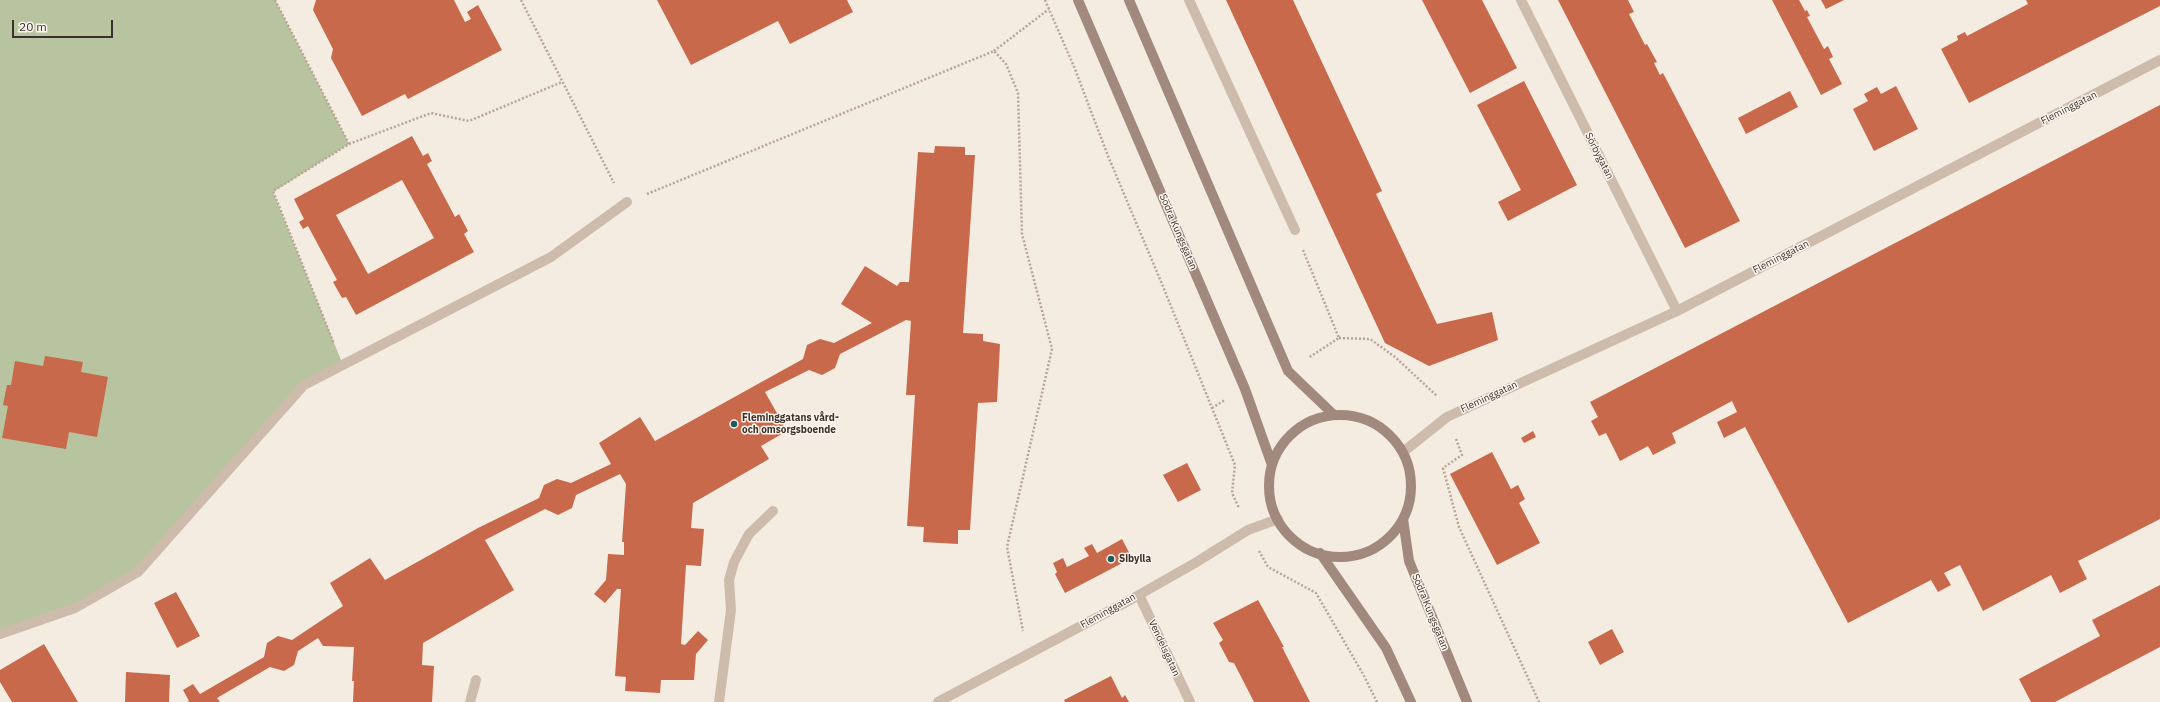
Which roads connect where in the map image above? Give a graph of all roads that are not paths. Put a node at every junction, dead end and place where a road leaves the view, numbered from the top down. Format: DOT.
graph roads {
  1 [pos="1078,0"];
  2 [pos="1129,0"];
  3 [pos="1189,0"];
  4 [pos="1521,0"];
  5 [pos="2160,60"];
  6 [pos="627,202"];
  7 [pos="1295,230"];
  8 [pos="1677,311"];
  9 [pos="1334,415"];
  10 [pos="1403,452"];
  11 [pos="1272,465"];
  12 [pos="773,511"];
  13 [pos="1278,519"];
  14 [pos="1403,519"];
  15 [pos="1320,553"];
  16 [pos="1139,595"];
  17 [pos="0,634"];
  18 [pos="476,680"];
  19 [pos="957,698"];
  20 [pos="470,702"];
  21 [pos="719,702"];
  22 [pos="938,702"];
  23 [pos="1190,702"];
  24 [pos="1411,702"];
  25 [pos="1467,702"];
  1 -- 11 [label="main road, Södra Kungsgatan"];
  2 -- 9 [label="main road"];
  3 -- 7 [label="street"];
  4 -- 8 [label="street, Sörbygatan"];
  5 -- 8 [label="street, Fleminggatan"];
  6 -- 17 [label="street"];
  8 -- 10 [label="street, Fleminggatan"];
  9 -- 10 [label="main road, Södra Kungsgatan"];
  9 -- 11 [label="main road, Södra Kungsgatan"];
  10 -- 14 [label="main road, Södra Kungsgatan"];
  11 -- 13 [label="main road, Södra Kungsgatan"];
  12 -- 21 [label="street"];
  13 -- 15 [label="main road, Södra Kungsgatan"];
  13 -- 16 [label="street, Fleminggatan"];
  14 -- 15 [label="main road, Södra Kungsgatan"];
  14 -- 25 [label="main road, Södra Kungsgatan"];
  15 -- 24 [label="main road, Södra Kungsgatan"];
  16 -- 19 [label="street, Fleminggatan"];
  16 -- 23 [label="street, Vendelsgatan"];
  18 -- 20 [label="street"];
  19 -- 22 [label="street, Fleminggatan"];
}
